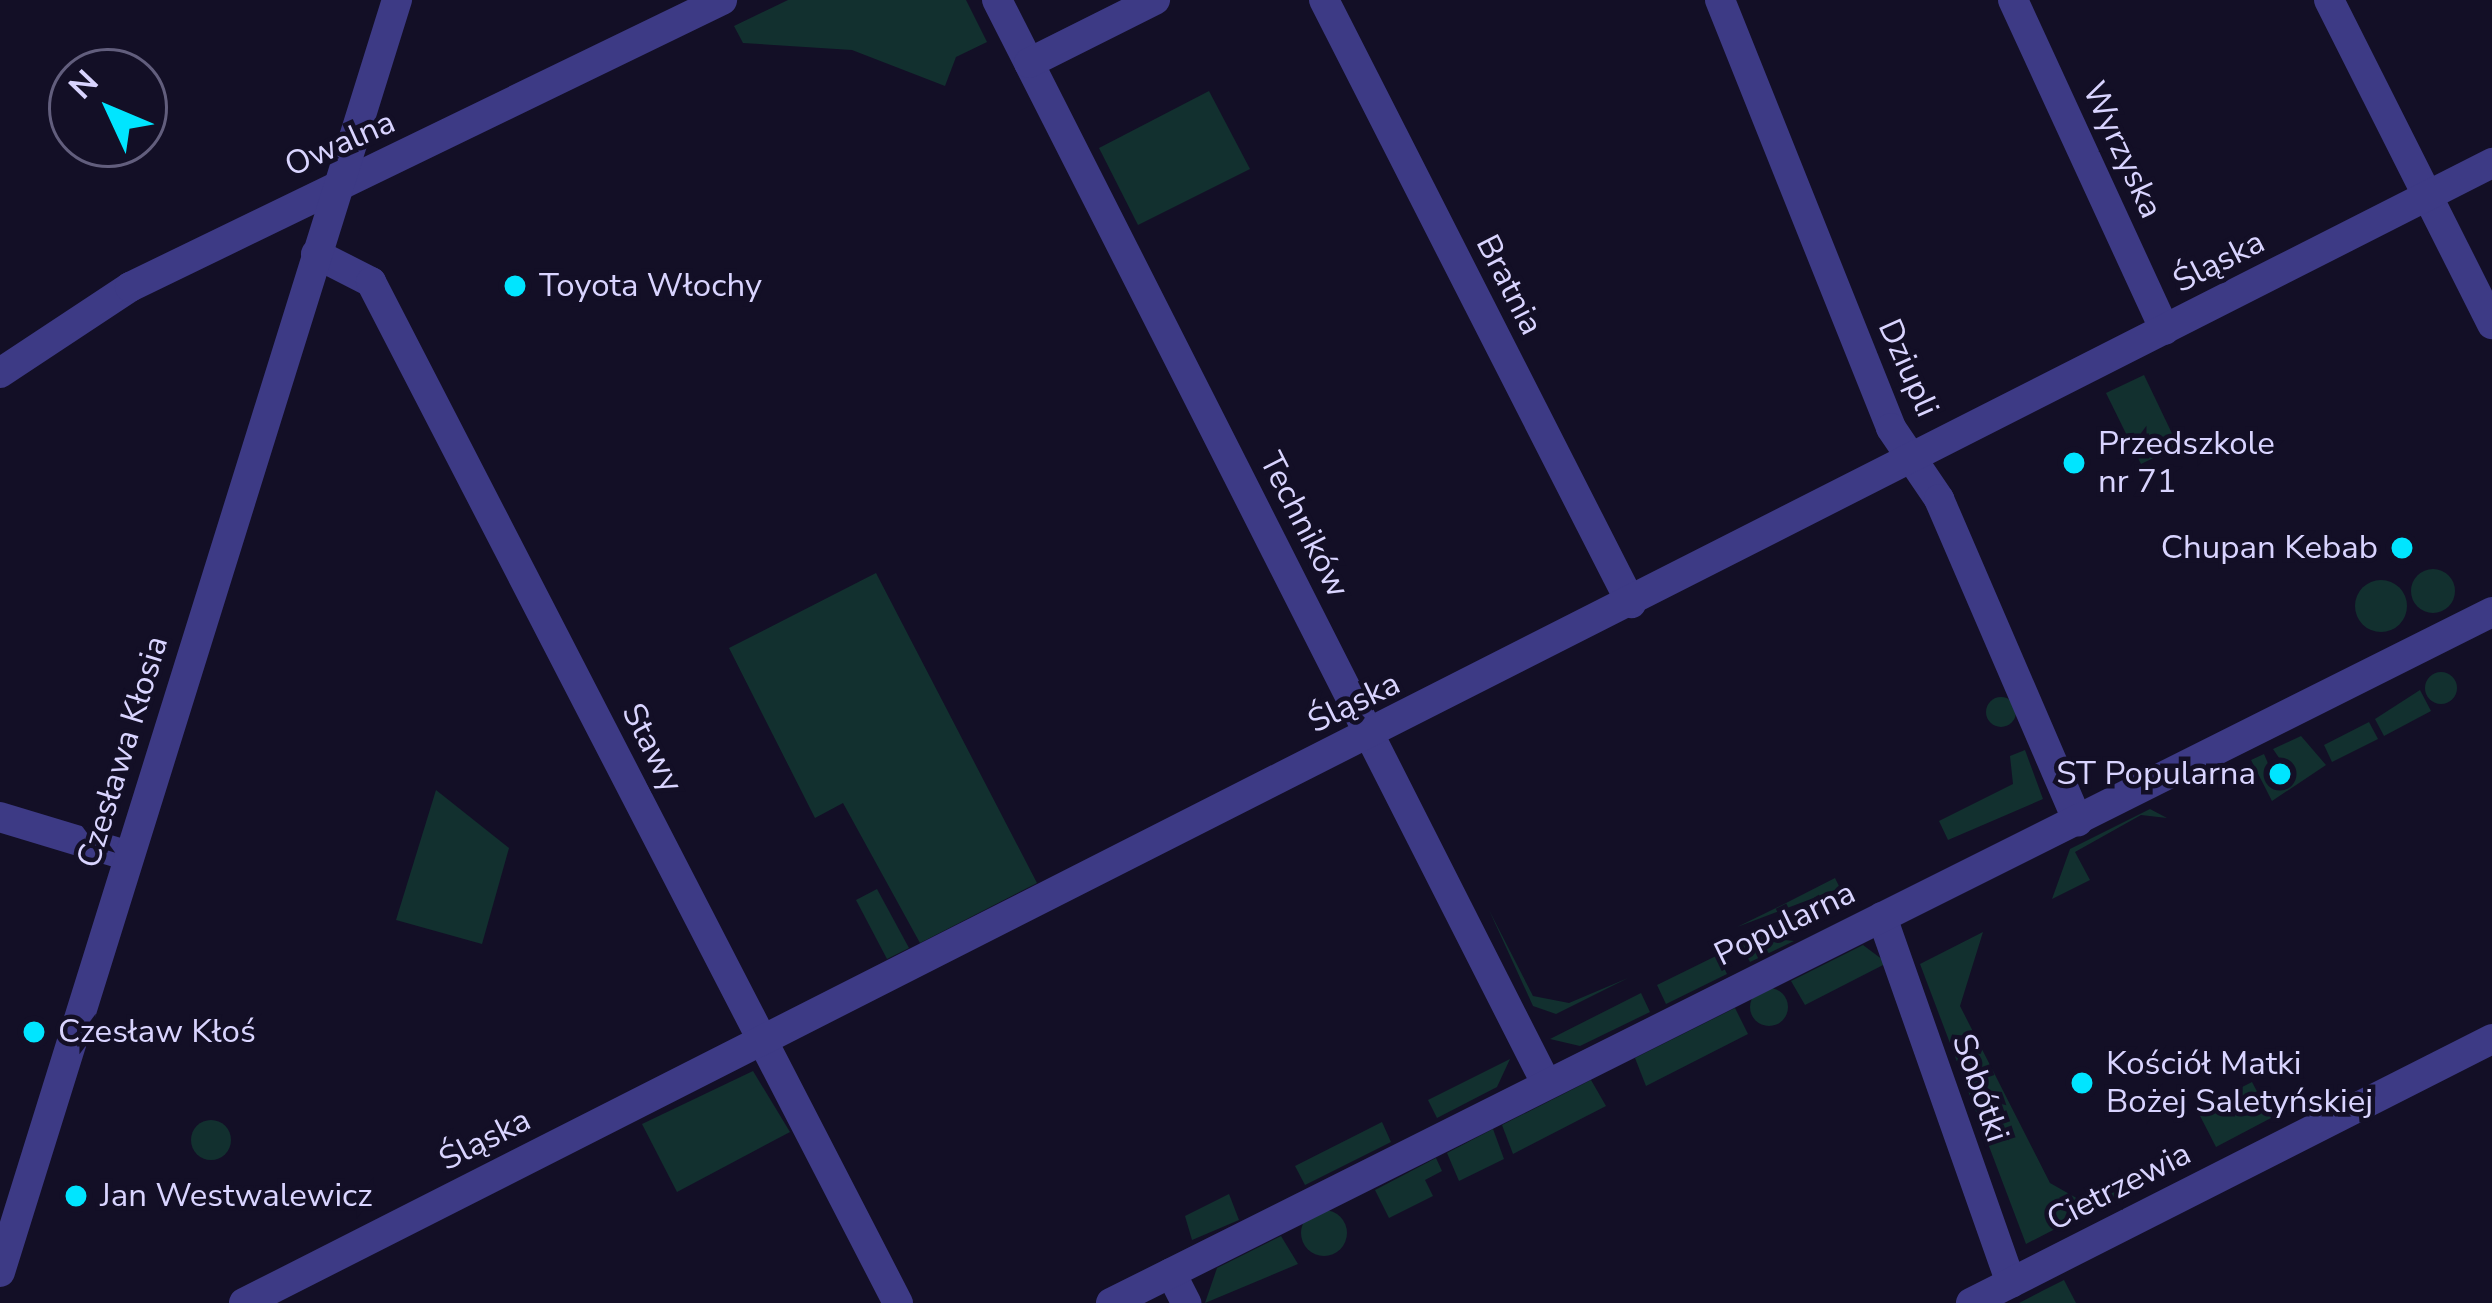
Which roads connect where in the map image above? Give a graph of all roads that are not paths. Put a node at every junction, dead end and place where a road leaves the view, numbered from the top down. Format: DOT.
graph roads {
  1 [pos="397,0"];
  2 [pos="722,0"];
  3 [pos="998,0"];
  4 [pos="1155,0"];
  5 [pos="1324,0"];
  6 [pos="1720,0"];
  7 [pos="2013,0"];
  8 [pos="2329,0"];
  9 [pos="1029,63"];
  10 [pos="2492,163"];
  11 [pos="339,182"];
  12 [pos="2427,196"];
  13 [pos="316,254"];
  14 [pos="2492,324"];
  15 [pos="2165,329"];
  16 [pos="0,373"];
  17 [pos="1911,458"];
  18 [pos="1630,603"];
  19 [pos="2492,612"];
  20 [pos="1370,736"];
  21 [pos="0,817"];
  22 [pos="2078,821"];
  23 [pos="129,856"];
  24 [pos="1882,917"];
  25 [pos="762,1039"];
  26 [pos="2492,1039"];
  27 [pos="1546,1082"];
  28 [pos="0,1272"];
  29 [pos="1171,1273"];
  30 [pos="2011,1282"];
  31 [pos="244,1303"];
  32 [pos="898,1303"];
  33 [pos="1112,1303"];
  34 [pos="1186,1303"];
  35 [pos="1971,1303"];
  1 -- 11 [label="street, Czesława Kłosia"];
  2 -- 11 [label="street, Owalna"];
  3 -- 9 [label="street, Techników"];
  4 -- 9 [label="street"];
  5 -- 18 [label="street, Bratnia"];
  6 -- 17 [label="street, Dziupli"];
  7 -- 15 [label="street, Wyrzyska"];
  8 -- 12 [label="street"];
  9 -- 20 [label="street, Techników"];
  10 -- 12 [label="street, Śląska"];
  11 -- 13 [label="street, Czesława Kłosia"];
  11 -- 16 [label="street, Owalna"];
  12 -- 14 [label="street"];
  12 -- 15 [label="street, Śląska"];
  13 -- 23 [label="street, Czesława Kłosia"];
  13 -- 25 [label="street, Stawy"];
  15 -- 17 [label="street, Śląska"];
  17 -- 18 [label="street, Śląska"];
  17 -- 22 [label="street, Dziupli"];
  18 -- 20 [label="street, Śląska"];
  19 -- 22 [label="street, Popularna"];
  20 -- 25 [label="street, Śląska"];
  20 -- 27 [label="street, Techników"];
  21 -- 23 [label="street"];
  22 -- 24 [label="street, Popularna"];
  23 -- 28 [label="street, Czesława Kłosia"];
  24 -- 27 [label="street, Popularna"];
  24 -- 30 [label="street, Sobótki"];
  25 -- 31 [label="street, Śląska"];
  25 -- 32 [label="street, Stawy"];
  26 -- 30 [label="street, Cietrzewia"];
  27 -- 29 [label="street, Popularna"];
  29 -- 33 [label="street, Popularna"];
  29 -- 34 [label="street"];
  30 -- 35 [label="street, Cietrzewia"];
}
